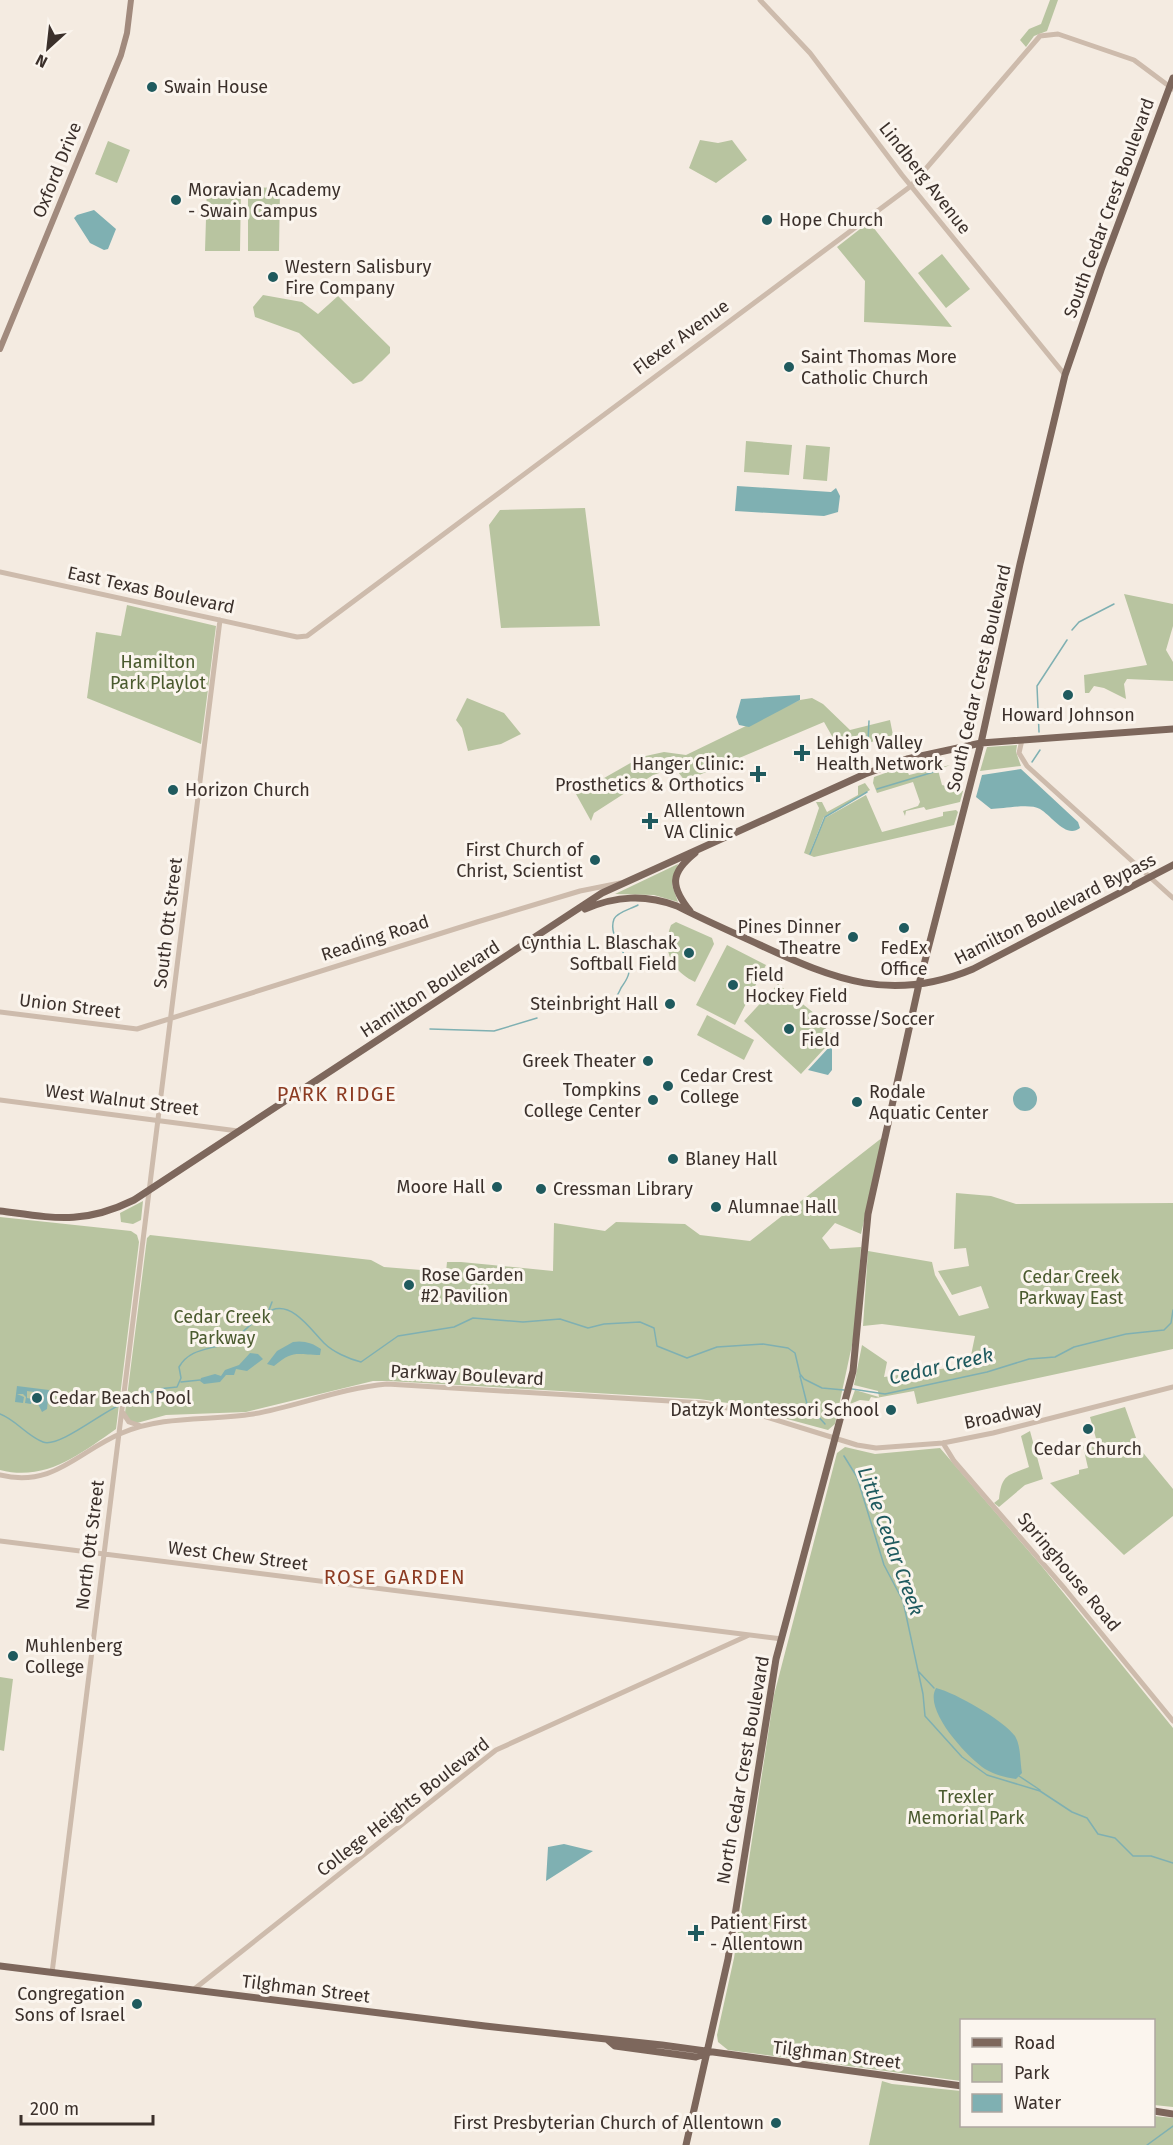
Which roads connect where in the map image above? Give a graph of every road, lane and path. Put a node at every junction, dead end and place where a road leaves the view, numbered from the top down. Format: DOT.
graph roads {
  1 [pos="131,0"];
  2 [pos="760,0"];
  3 [pos="1173,78"];
  4 [pos="1171,88"];
  5 [pos="911,186"];
  6 [pos="0,349"];
  7 [pos="1065,375"];
  8 [pos="0,572"];
  9 [pos="220,620"];
  10 [pos="297,637"];
  11 [pos="1173,729"];
  12 [pos="1022,740"];
  13 [pos="981,743"];
  14 [pos="702,847"];
  15 [pos="1173,865"];
  16 [pos="1150,878"];
  17 [pos="624,882"];
  18 [pos="580,891"];
  19 [pos="1173,898"];
  20 [pos="583,906"];
  21 [pos="574,913"];
  22 [pos="692,914"];
  23 [pos="919,984"];
  24 [pos="0,1012"];
  25 [pos="171,1019"];
  26 [pos="137,1029"];
  27 [pos="0,1100"];
  28 [pos="158,1119"];
  29 [pos="240,1131"];
  30 [pos="149,1192"];
  31 [pos="0,1211"];
  32 [pos="144,1229"];
  33 [pos="1173,1387"];
  34 [pos="122,1408"];
  35 [pos="141,1426"];
  36 [pos="119,1434"];
  37 [pos="836,1439"];
  38 [pos="943,1443"];
  39 [pos="0,1475"];
  40 [pos="0,1541"];
  41 [pos="104,1554"];
  42 [pos="722,1631"];
  43 [pos="749,1634"];
  44 [pos="782,1639"];
  45 [pos="733,1642"];
  46 [pos="1173,1721"];
  47 [pos="0,1966"];
  48 [pos="52,1973"];
  49 [pos="193,1990"];
  50 [pos="708,2053"];
  51 [pos="960,2086"];
  52 [pos="1155,2111"];
  53 [pos="1171,2114"];
  54 [pos="686,2145"];
  1 -- 6 [label="main road, Oxford Drive"];
  2 -- 5 [label="street, Lindberg Avenue"];
  3 -- 4 [label="main road, South Cedar Crest Boulevard"];
  4 -- 5 [label="street, Flexer Avenue"];
  4 -- 7 [label="main road, South Cedar Crest Boulevard"];
  5 -- 7 [label="street, Lindberg Avenue"];
  5 -- 10 [label="street, Flexer Avenue"];
  7 -- 13 [label="main road, South Cedar Crest Boulevard"];
  8 -- 9 [label="street, East Texas Boulevard"];
  9 -- 10 [label="street, East Texas Boulevard"];
  9 -- 25 [label="street, South Ott Street"];
  11 -- 12 [label="main road, Hamilton Boulevard"];
  12 -- 13 [label="main road, Hamilton Boulevard"];
  12 -- 16 [label="street"];
  13 -- 14 [label="main road, Hamilton Boulevard"];
  13 -- 23 [label="main road, South Cedar Crest Boulevard"];
  14 -- 17 [label="main road, Hamilton Boulevard"];
  14 -- 22 [label="main road"];
  15 -- 16 [label="main road, Hamilton Boulevard Bypass"];
  16 -- 19 [label="street"];
  16 -- 23 [label="main road, Hamilton Boulevard Bypass"];
  17 -- 18 [label="street, Reading Road"];
  17 -- 20 [label="main road, Hamilton Boulevard"];
  18 -- 20 [label="street"];
  18 -- 25 [label="street, Reading Road"];
  20 -- 21 [label="main road, Hamilton Boulevard"];
  21 -- 22 [label="main road, Hamilton Boulevard Bypass"];
  21 -- 29 [label="main road, Hamilton Boulevard"];
  22 -- 23 [label="main road, Hamilton Boulevard Bypass"];
  23 -- 37 [label="main road, South Cedar Crest Boulevard"];
  24 -- 26 [label="street, Union Street"];
  25 -- 26 [label="street, Reading Road"];
  25 -- 28 [label="street, South Ott Street"];
  27 -- 28 [label="street, West Walnut Street"];
  28 -- 29 [label="street, West Walnut Street"];
  28 -- 30 [label="street, South Ott Street"];
  29 -- 30 [label="main road, Hamilton Boulevard"];
  30 -- 31 [label="main road, Hamilton Boulevard"];
  30 -- 32 [label="street, South Ott Street"];
  32 -- 34 [label="street, North Ott Street"];
  33 -- 38 [label="street, Broadway"];
  34 -- 35 [label="street"];
  34 -- 36 [label="street, North Ott Street"];
  35 -- 36 [label="street, Parkway Boulevard"];
  35 -- 37 [label="street, Parkway Boulevard"];
  36 -- 39 [label="street, Parkway Boulevard"];
  36 -- 41 [label="street, North Ott Street"];
  37 -- 38 [label="street, Broadway"];
  37 -- 44 [label="main road, North Cedar Crest Boulevard"];
  38 -- 46 [label="street, Springhouse Road"];
  40 -- 41 [label="street, West Chew Street"];
  41 -- 42 [label="street, West Chew Street"];
  41 -- 48 [label="street, North Ott Street"];
  42 -- 43 [label="street, West Chew Street"];
  42 -- 45 [label="street"];
  43 -- 44 [label="street, West Chew Street"];
  43 -- 45 [label="street, College Heights Boulevard"];
  44 -- 50 [label="main road, North Cedar Crest Boulevard"];
  45 -- 49 [label="street, College Heights Boulevard"];
  47 -- 48 [label="main road, Tilghman Street"];
  48 -- 49 [label="main road, Tilghman Street"];
  49 -- 50 [label="main road, Tilghman Street"];
  50 -- 51 [label="main road, Tilghman Street"];
  50 -- 54 [label="main road, North Cedar Crest Boulevard"];
  52 -- 53 [label="main road"];
}
